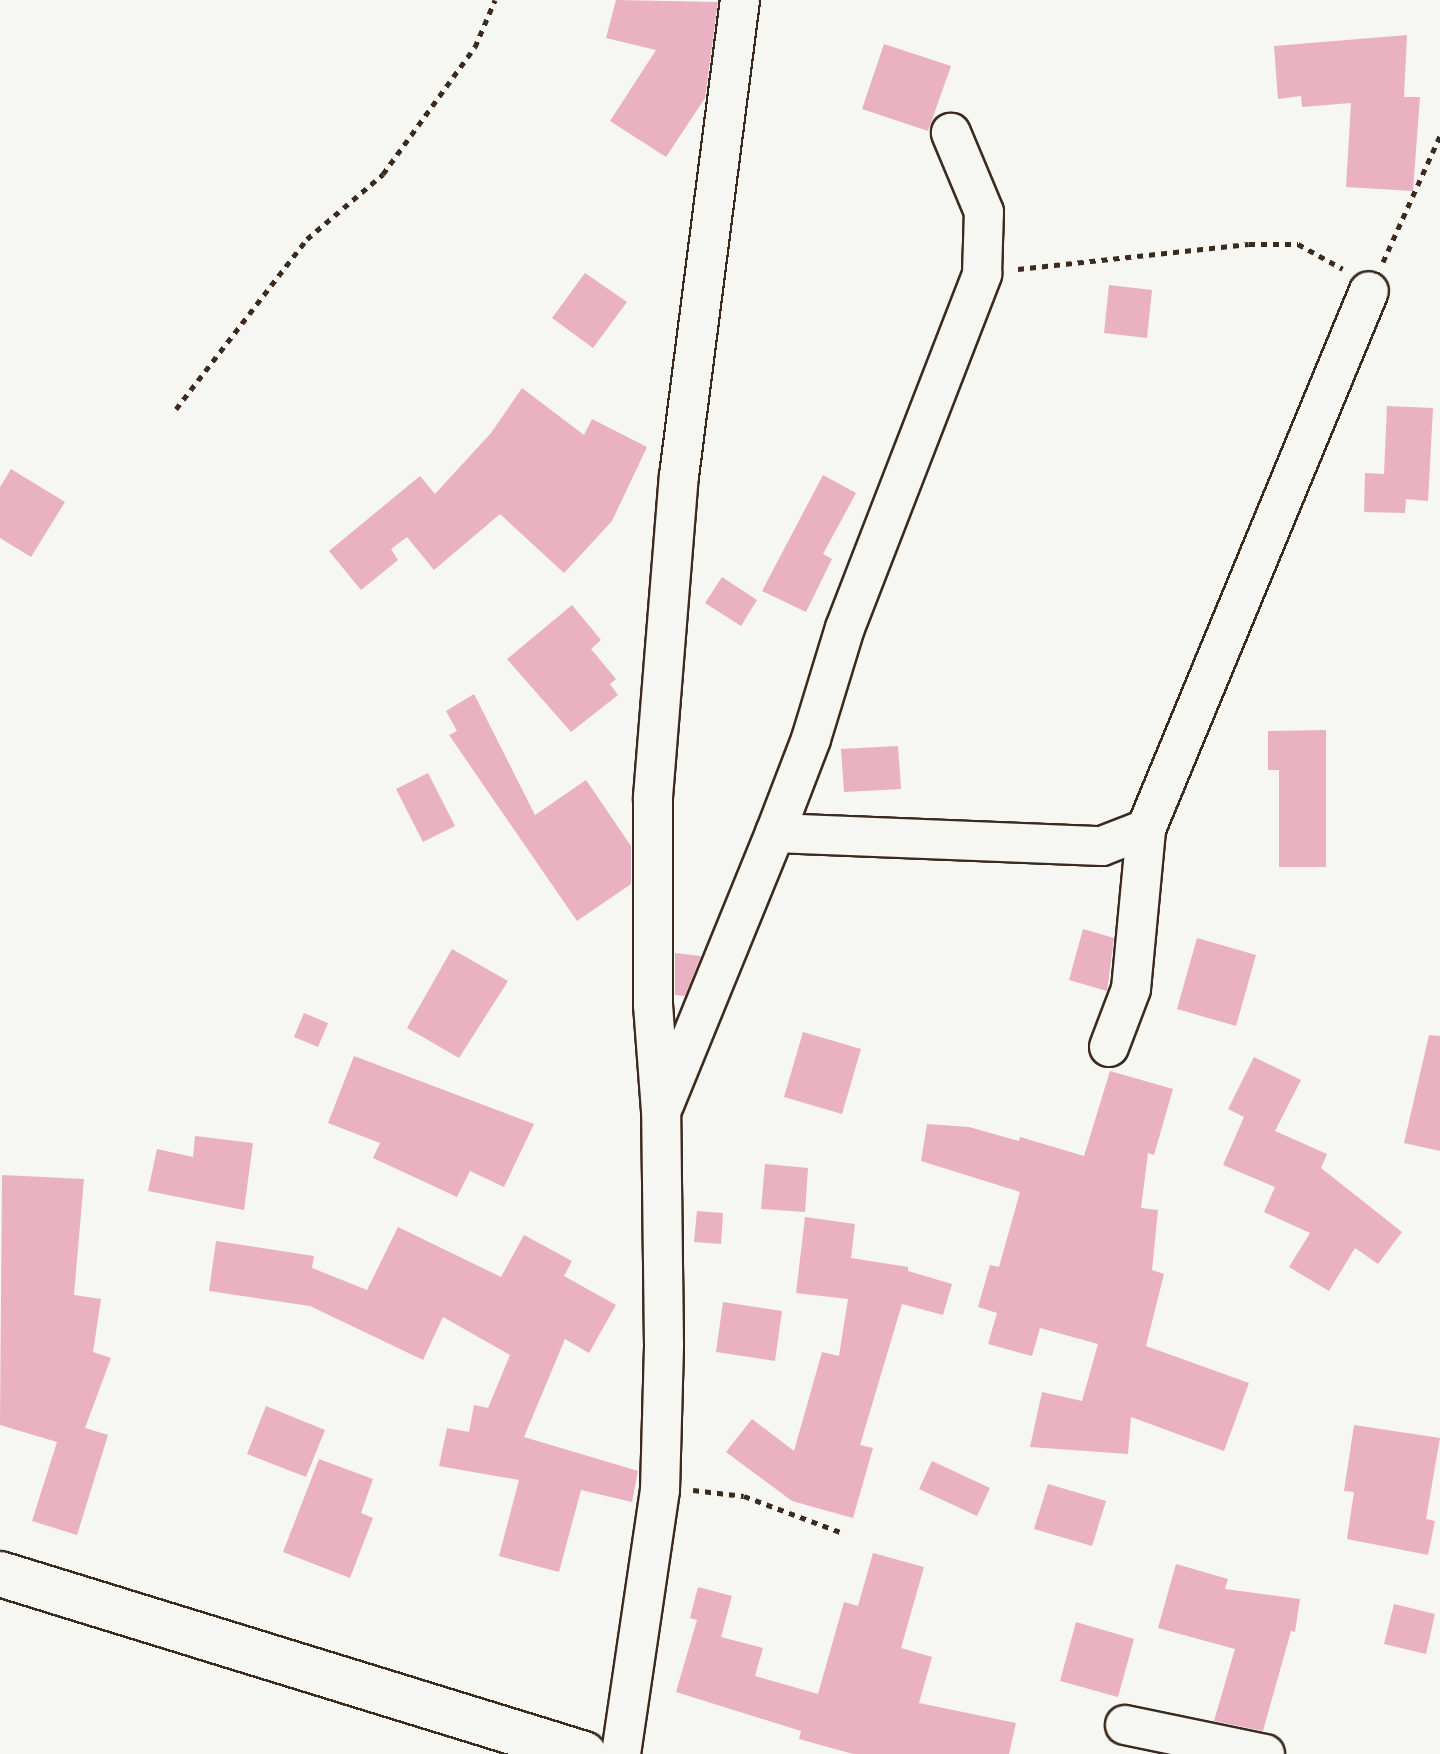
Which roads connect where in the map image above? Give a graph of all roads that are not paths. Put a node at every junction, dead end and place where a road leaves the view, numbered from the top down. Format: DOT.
graph roads {
  1 [pos="740,0"];
  2 [pos="951,133"];
  3 [pos="1369,291"];
  4 [pos="1146,829"];
  5 [pos="775,833"];
  6 [pos="1109,1047"];
  7 [pos="661,1111"];
  8 [pos="0,1574"];
  9 [pos="1125,1725"];
  10 [pos="584,1754"];
  11 [pos="621,1754"];
  12 [pos="1265,1754"];
  1 -- 7 [label="street"];
  2 -- 5 [label="street"];
  3 -- 4 [label="street"];
  4 -- 5 [label="street"];
  4 -- 6 [label="street"];
  5 -- 7 [label="street"];
  7 -- 11 [label="street"];
  8 -- 10 [label="main road"];
  9 -- 12 [label="street"];
}
